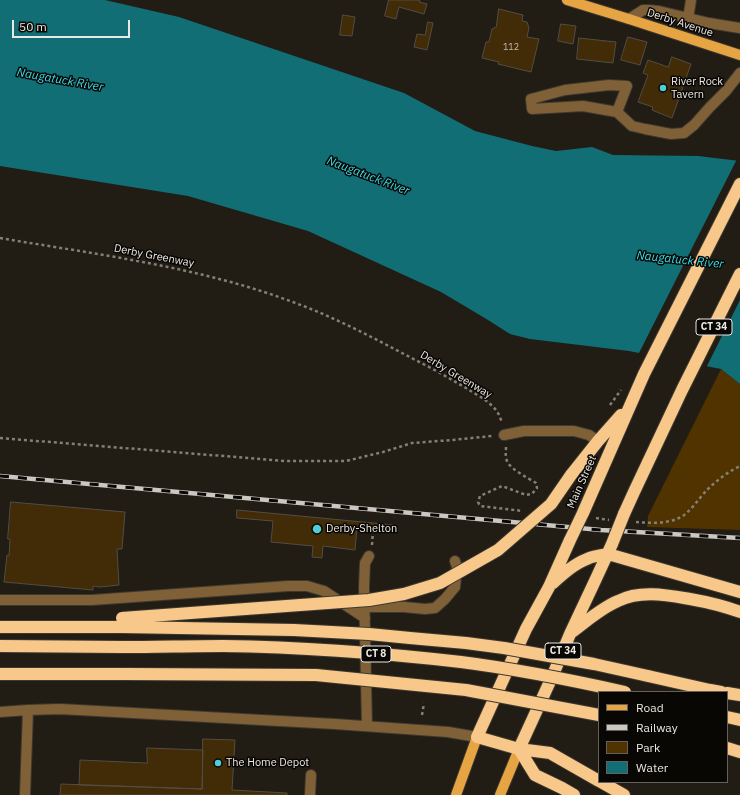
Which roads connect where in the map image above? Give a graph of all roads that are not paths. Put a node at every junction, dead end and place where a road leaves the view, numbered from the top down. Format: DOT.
graph roads {
  1 [pos="567,0"];
  2 [pos="691,0"];
  3 [pos="629,19"];
  4 [pos="688,19"];
  5 [pos="740,28"];
  6 [pos="740,55"];
  7 [pos="740,73"];
  8 [pos="616,112"];
  9 [pos="740,184"];
  10 [pos="740,274"];
  11 [pos="629,407"];
  12 [pos="504,435"];
  13 [pos="598,441"];
  14 [pos="610,549"];
  15 [pos="369,556"];
  16 [pos="455,561"];
  17 [pos="549,587"];
  18 [pos="740,592"];
  19 [pos="0,600"];
  20 [pos="364,607"];
  21 [pos="740,612"];
  22 [pos="364,618"];
  23 [pos="122,622"];
  24 [pos="0,627"];
  25 [pos="570,634"];
  26 [pos="0,646"];
  27 [pos="0,674"];
  28 [pos="620,691"];
  29 [pos="716,691"];
  30 [pos="728,693"];
  31 [pos="740,694"];
  32 [pos="28,710"];
  33 [pos="0,712"];
  34 [pos="598,715"];
  35 [pos="728,717"];
  36 [pos="740,720"];
  37 [pos="366,726"];
  38 [pos="477,736"];
  39 [pos="728,748"];
  40 [pos="519,749"];
  41 [pos="740,752"];
  42 [pos="311,775"];
  43 [pos="598,781"];
  44 [pos="602,783"];
  45 [pos="25,795"];
  46 [pos="310,795"];
  47 [pos="456,795"];
  48 [pos="500,795"];
  49 [pos="574,795"];
  50 [pos="624,795"];
  1 -- 3 [label="main road, Derby Avenue"];
  2 -- 4 [label="lane"];
  3 -- 4 [label="lane"];
  3 -- 6 [label="main road, Derby Avenue"];
  4 -- 5 [label="lane"];
  7 -- 8 [label="lane"];
  8 -- 8 [label="lane"];
  9 -- 11 [label="highway, Main Street"];
  10 -- 14 [label="highway, CT 34, bridge"];
  11 -- 13 [label="highway"];
  11 -- 17 [label="highway, Main Street, bridge"];
  12 -- 13 [label="lane"];
  13 -- 23 [label="highway, bridge"];
  14 -- 17 [label="highway"];
  14 -- 18 [label="highway"];
  14 -- 25 [label="highway, CT 34"];
  15 -- 20 [label="lane"];
  16 -- 20 [label="lane"];
  17 -- 38 [label="highway, Main Street"];
  19 -- 22 [label="lane"];
  20 -- 22 [label="lane"];
  21 -- 25 [label="highway"];
  22 -- 37 [label="lane"];
  23 -- 24 [label="highway"];
  23 -- 29 [label="highway, bridge"];
  25 -- 40 [label="highway, CT 34"];
  26 -- 28 [label="highway, CT 8, bridge"];
  27 -- 34 [label="highway, bridge"];
  30 -- 31 [label="highway"];
  32 -- 33 [label="lane"];
  32 -- 37 [label="lane"];
  32 -- 45 [label="lane"];
  35 -- 36 [label="highway"];
  37 -- 38 [label="lane"];
  38 -- 40 [label="highway"];
  38 -- 47 [label="main road, Main Street"];
  39 -- 41 [label="highway"];
  40 -- 43 [label="highway"];
  40 -- 48 [label="main road, CT 34"];
  40 -- 49 [label="highway"];
  42 -- 46 [label="lane"];
  44 -- 50 [label="highway"];
}
